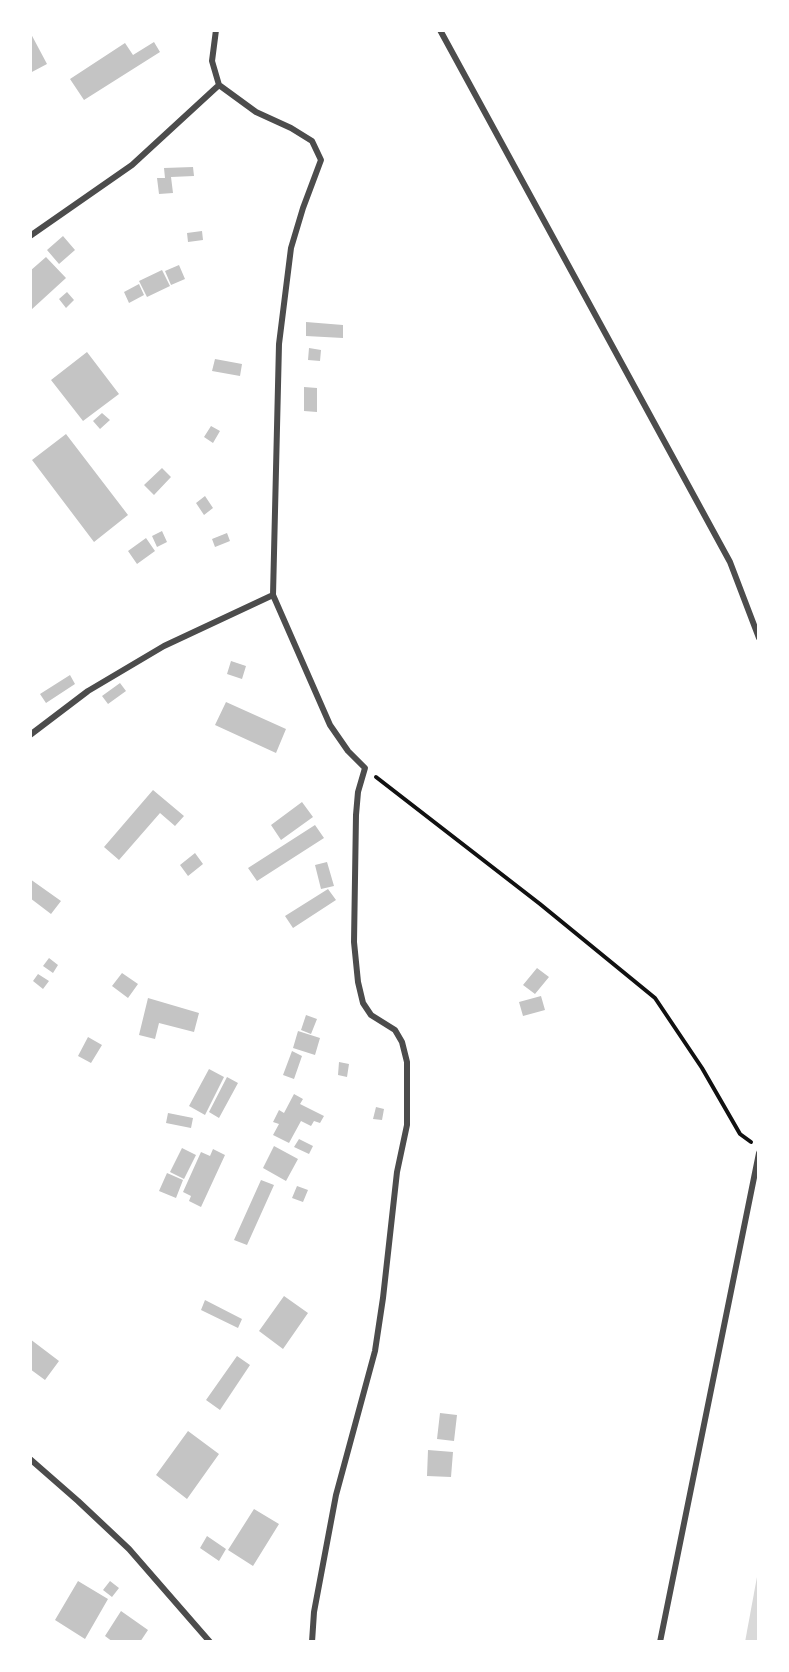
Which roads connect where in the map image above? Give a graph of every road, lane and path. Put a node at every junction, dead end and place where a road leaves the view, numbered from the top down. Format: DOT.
graph roads {
  1 [pos="216,30"];
  2 [pos="440,30"];
  3 [pos="219,85"];
  4 [pos="30,236"];
  5 [pos="273,595"];
  6 [pos="759,638"];
  7 [pos="30,735"];
  8 [pos="365,768"];
  9 [pos="759,1147"];
  10 [pos="759,1153"];
  11 [pos="30,1459"];
  12 [pos="210,1642"];
  13 [pos="312,1642"];
  14 [pos="660,1642"];
  1 -- 3 [label="street"];
  2 -- 6 [label="street"];
  3 -- 4 [label="street"];
  3 -- 5 [label="street"];
  5 -- 7 [label="street"];
  5 -- 8 [label="street"];
  8 -- 9 [label="path"];
  8 -- 13 [label="street"];
  10 -- 14 [label="street"];
  11 -- 12 [label="street"];
}
